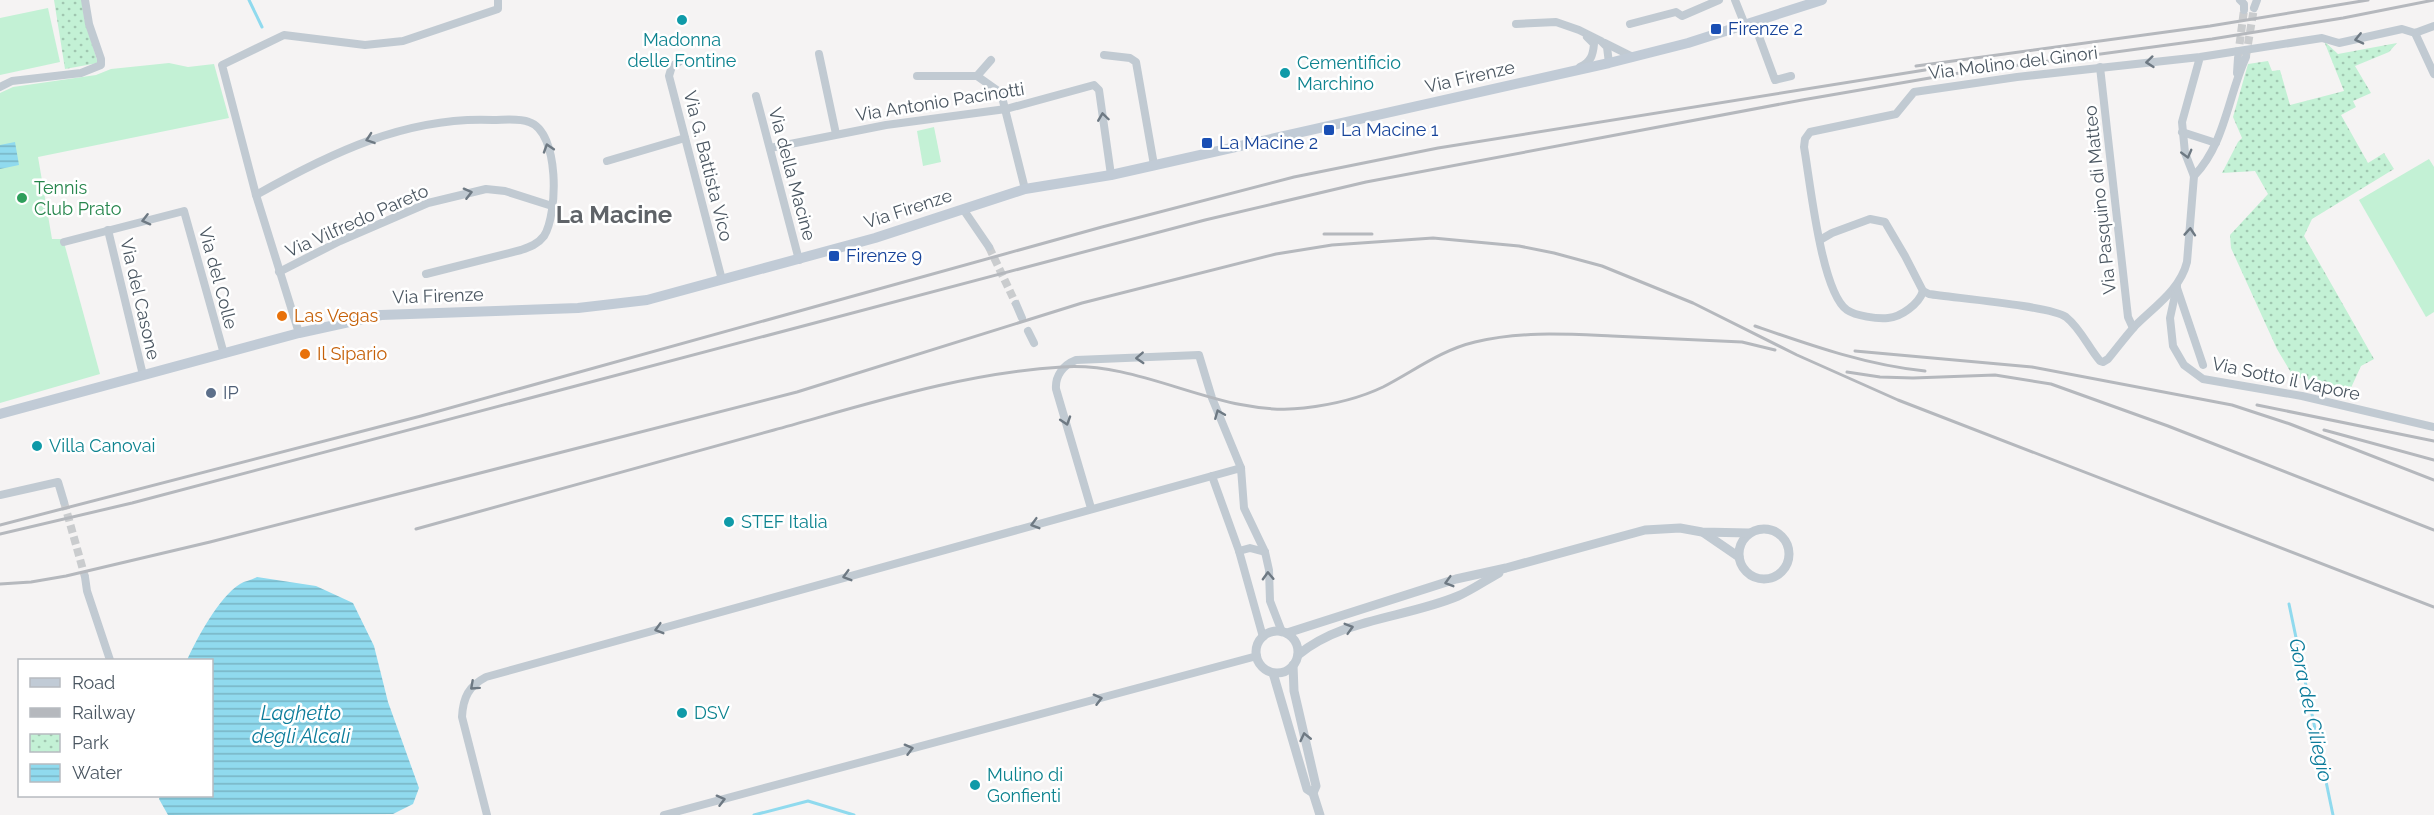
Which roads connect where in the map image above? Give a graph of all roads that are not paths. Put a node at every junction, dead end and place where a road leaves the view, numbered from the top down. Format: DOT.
graph roads {
  1 [pos="86,0"];
  2 [pos="1719,0"];
  3 [pos="1735,0"];
  4 [pos="1822,0"];
  5 [pos="2240,0"];
  6 [pos="498,4"];
  7 [pos="2244,10"];
  8 [pos="1516,24"];
  9 [pos="1630,24"];
  10 [pos="1750,24"];
  11 [pos="2434,26"];
  12 [pos="2415,33"];
  13 [pos="1598,43"];
  14 [pos="819,54"];
  15 [pos="1104,56"];
  16 [pos="1633,57"];
  17 [pos="2200,57"];
  18 [pos="2242,58"];
  19 [pos="992,60"];
  20 [pos="2432,61"];
  21 [pos="679,62"];
  22 [pos="1609,63"];
  23 [pos="2100,67"];
  24 [pos="1573,71"];
  25 [pos="2434,74"];
  26 [pos="917,76"];
  27 [pos="977,76"];
  28 [pos="1791,76"];
  29 [pos="0,87"];
  30 [pos="756,96"];
  31 [pos="1006,109"];
  32 [pos="2182,132"];
  33 [pos="836,135"];
  34 [pos="685,138"];
  35 [pos="2216,142"];
  36 [pos="770,148"];
  37 [pos="607,160"];
  38 [pos="1154,165"];
  39 [pos="1111,175"];
  40 [pos="2194,176"];
  41 [pos="1025,189"];
  42 [pos="256,195"];
  43 [pos="552,206"];
  44 [pos="963,209"];
  45 [pos="108,230"];
  46 [pos="1820,240"];
  47 [pos="64,242"];
  48 [pos="990,247"];
  49 [pos="799,260"];
  50 [pos="279,272"];
  51 [pos="426,274"];
  52 [pos="722,280"];
  53 [pos="2177,286"];
  54 [pos="1923,291"];
  55 [pos="1016,304"];
  56 [pos="2154,308"];
  57 [pos="1022,318"];
  58 [pos="2170,318"];
  59 [pos="2133,328"];
  60 [pos="1028,331"];
  61 [pos="299,333"];
  62 [pos="1034,343"];
  63 [pos="224,354"];
  64 [pos="2203,365"];
  65 [pos="143,375"];
  66 [pos="0,414"];
  67 [pos="2434,427"];
  68 [pos="1241,468"];
  69 [pos="1212,476"];
  70 [pos="0,495"];
  71 [pos="64,502"];
  72 [pos="1091,508"];
  73 [pos="1702,532"];
  74 [pos="1749,533"];
  75 [pos="1239,551"];
  76 [pos="1265,552"];
  77 [pos="1739,557"];
  78 [pos="1506,568"];
  79 [pos="85,578"];
  80 [pos="1284,633"];
  81 [pos="1263,637"];
  82 [pos="1257,656"];
  83 [pos="1298,656"];
  84 [pos="110,659"];
  85 [pos="1293,665"];
  86 [pos="1273,673"];
  87 [pos="1313,794"];
  88 [pos="487,815"];
  89 [pos="664,815"];
  90 [pos="1320,815"];
  1 -- 29 [label="street"];
  2 -- 9 [label="street"];
  3 -- 10 [label="street"];
  4 -- 10 [label="main road, Via Firenze"];
  5 -- 7 [label="street"];
  6 -- 42 [label="street"];
  8 -- 13 [label="street"];
  10 -- 16 [label="main road, Via Firenze"];
  10 -- 28 [label="street"];
  11 -- 12 [label="street"];
  12 -- 17 [label="street, Via Molino del Ginori, one-way"];
  12 -- 20 [label="street"];
  13 -- 16 [label="street"];
  13 -- 22 [label="street"];
  13 -- 24 [label="street"];
  14 -- 33 [label="street"];
  15 -- 38 [label="street"];
  16 -- 22 [label="main road, Via Firenze"];
  17 -- 23 [label="street, Via Molino del Ginori, one-way"];
  17 -- 32 [label="street"];
  18 -- 35 [label="street"];
  19 -- 27 [label="street"];
  20 -- 25 [label="street"];
  21 -- 34 [label="street, Via G. Battista Vico"];
  22 -- 24 [label="main road, Via Firenze"];
  23 -- 46 [label="street, Via Molino del Ginori"];
  23 -- 59 [label="street, Via Pasquino di Matteo"];
  24 -- 38 [label="main road, Via Firenze"];
  26 -- 27 [label="street"];
  27 -- 31 [label="street"];
  30 -- 36 [label="street, Via della Macine"];
  31 -- 33 [label="street, Via Antonio Pacinotti"];
  39 -- 31 [label="street, Via Antonio Pacinotti, one-way"];
  31 -- 41 [label="street"];
  32 -- 35 [label="street"];
  32 -- 40 [label="street, one-way"];
  33 -- 36 [label="street, Via Antonio Pacinotti"];
  34 -- 37 [label="street"];
  34 -- 52 [label="street, Via G. Battista Vico"];
  35 -- 40 [label="street"];
  36 -- 49 [label="street, Via della Macine"];
  38 -- 39 [label="main road, Via Firenze"];
  39 -- 41 [label="main road, Via Firenze"];
  53 -- 40 [label="street, Via Sotto il Vapore, one-way"];
  41 -- 44 [label="main road, Via Firenze"];
  43 -- 42 [label="street, one-way"];
  42 -- 50 [label="street"];
  50 -- 43 [label="street, Via Vilfredo Pareto, one-way"];
  43 -- 51 [label="street"];
  44 -- 48 [label="street"];
  44 -- 49 [label="main road, Via Firenze"];
  45 -- 47 [label="street"];
  63 -- 45 [label="street, Via del Colle, one-way"];
  45 -- 65 [label="street, Via del Casone"];
  46 -- 54 [label="street"];
  46 -- 54 [label="street, Via Molino del Ginori"];
  49 -- 52 [label="main road, Via Firenze"];
  50 -- 61 [label="street"];
  52 -- 61 [label="main road, Via Firenze"];
  53 -- 56 [label="street"];
  53 -- 58 [label="street, Via Sotto il Vapore"];
  53 -- 64 [label="street"];
  54 -- 59 [label="street"];
  55 -- 57 [label="street"];
  56 -- 58 [label="street"];
  56 -- 59 [label="street"];
  58 -- 67 [label="street, Via Sotto il Vapore"];
  60 -- 62 [label="street"];
  61 -- 63 [label="main road, Via Firenze"];
  63 -- 65 [label="main road, Via Firenze"];
  65 -- 66 [label="main road, Via Firenze"];
  68 -- 69 [label="street"];
  68 -- 72 [label="street, one-way"];
  68 -- 76 [label="street"];
  69 -- 72 [label="street"];
  69 -- 75 [label="street"];
  70 -- 71 [label="street"];
  72 -- 88 [label="street, one-way"];
  73 -- 74 [label="street"];
  73 -- 77 [label="street"];
  73 -- 78 [label="street"];
  74 -- 77 [label="street"];
  74 -- 77 [label="street"];
  75 -- 76 [label="street"];
  75 -- 81 [label="street"];
  80 -- 76 [label="street, one-way"];
  78 -- 80 [label="street, one-way"];
  83 -- 78 [label="street, one-way"];
  79 -- 84 [label="street"];
  80 -- 81 [label="street"];
  80 -- 83 [label="street"];
  81 -- 82 [label="street"];
  82 -- 86 [label="street"];
  89 -- 82 [label="street, one-way"];
  83 -- 85 [label="street"];
  85 -- 86 [label="street"];
  87 -- 85 [label="street, one-way"];
  86 -- 87 [label="street"];
  87 -- 90 [label="street"];
}
